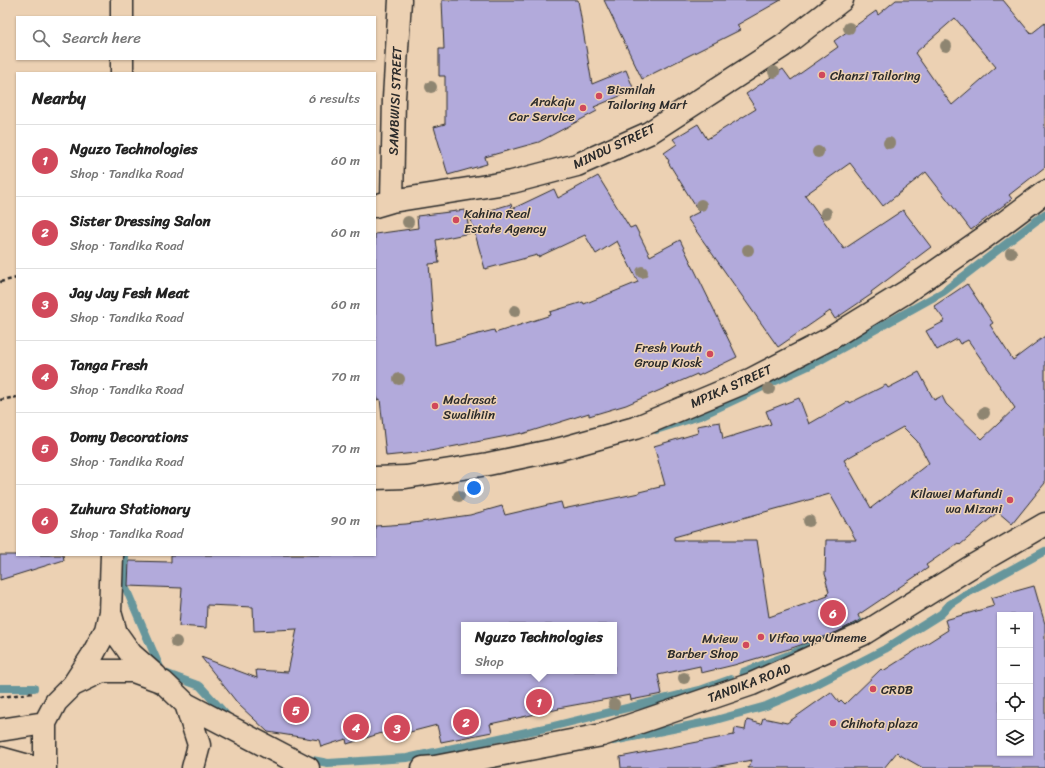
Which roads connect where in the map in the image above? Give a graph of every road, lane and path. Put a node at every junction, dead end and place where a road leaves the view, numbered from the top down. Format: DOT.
graph roads {
  1 [pos="122,0"];
  2 [pos="400,0"];
  3 [pos="842,0"];
  4 [pos="122,16"];
  5 [pos="122,60"];
  6 [pos="122,72"];
  7 [pos="1045,192"];
  8 [pos="384,204"];
  9 [pos="16,278"];
  10 [pos="0,282"];
  11 [pos="16,397"];
  12 [pos="0,400"];
  13 [pos="376,478"];
  14 [pos="1045,524"];
  15 [pos="112,556"];
  16 [pos="110,612"];
  17 [pos="163,682"];
  18 [pos="73,685"];
  19 [pos="186,704"];
  20 [pos="46,724"];
  21 [pos="0,730"];
  22 [pos="0,758"];
  23 [pos="36,768"];
  24 [pos="45,768"];
  25 [pos="193,768"];
  26 [pos="308,768"];
  27 [pos="423,768"];
  1 -- 4 [label="street"];
  2 -- 8 [label="street, SAMBWISI STREET"];
  3 -- 8 [label="street, MINDU STREET"];
  5 -- 6 [label="street"];
  7 -- 13 [label="street, MPIKA STREET"];
  9 -- 10 [label="path"];
  11 -- 12 [label="path"];
  14 -- 27 [label="street, TANDIKA ROAD"];
  15 -- 16 [label="street"];
  16 -- 17 [label="street"];
  16 -- 18 [label="street"];
  17 -- 18 [label="street"];
  17 -- 19 [label="street"];
  18 -- 20 [label="street"];
  19 -- 25 [label="street"];
  19 -- 26 [label="street"];
  20 -- 21 [label="street"];
  20 -- 24 [label="street"];
  22 -- 23 [label="street"];
}
